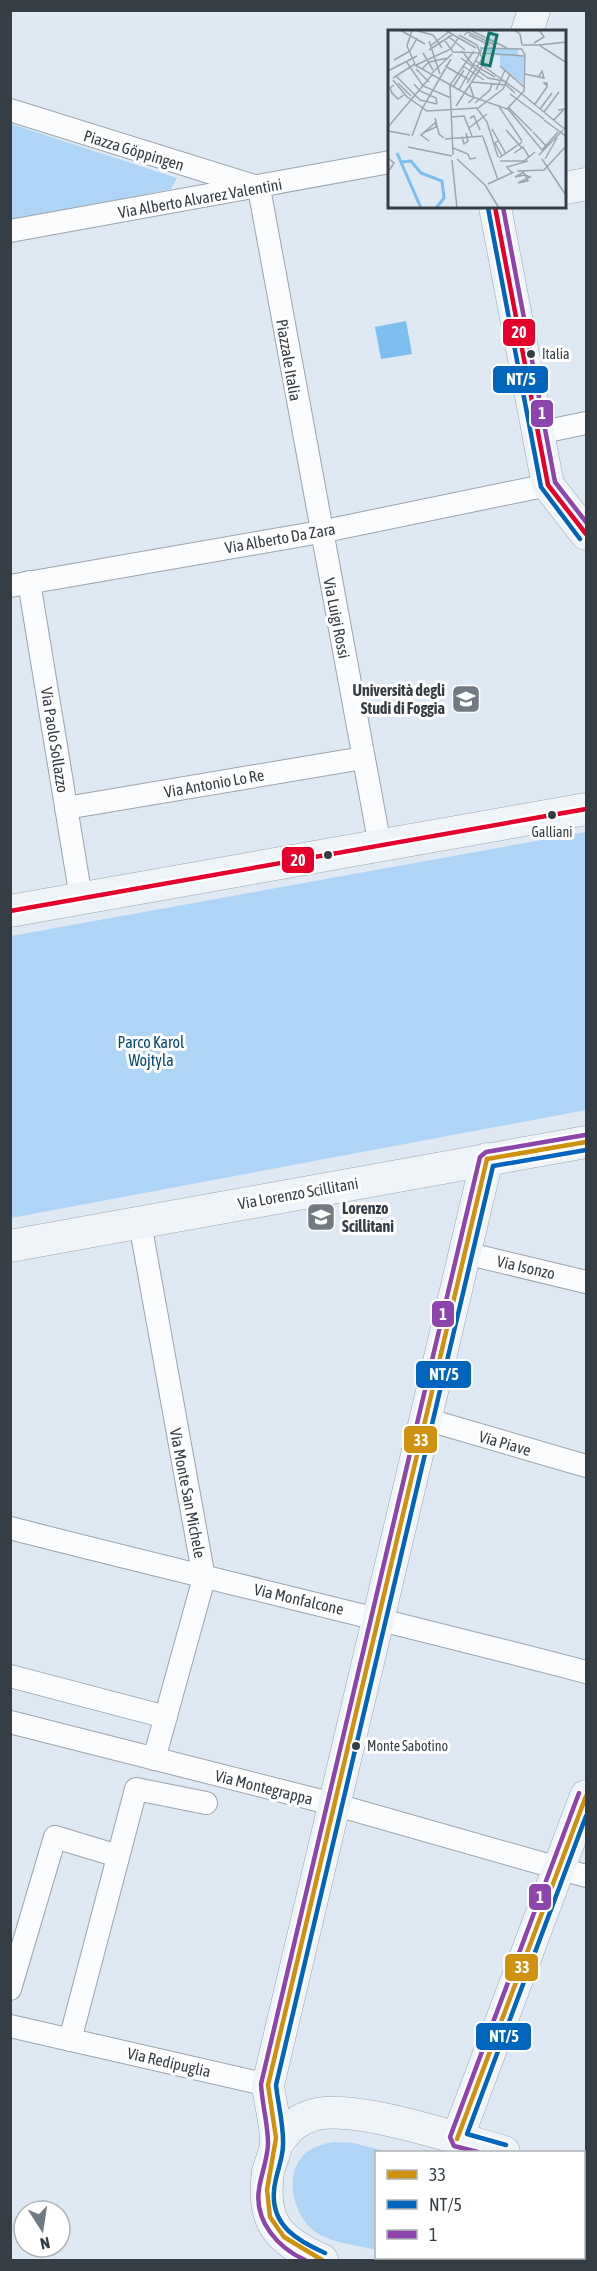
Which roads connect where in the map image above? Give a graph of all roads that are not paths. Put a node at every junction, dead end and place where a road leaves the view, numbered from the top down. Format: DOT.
graph roads {
  1 [pos="534,10"];
  2 [pos="527,30"];
  3 [pos="10,110"];
  4 [pos="388,162"];
  5 [pos="586,184"];
  6 [pos="259,188"];
  7 [pos="567,188"];
  8 [pos="495,208"];
  9 [pos="10,231"];
  10 [pos="586,423"];
  11 [pos="538,433"];
  12 [pos="548,485"];
  13 [pos="320,532"];
  14 [pos="586,534"];
  15 [pos="20,584"];
  16 [pos="363,758"];
  17 [pos="66,808"];
  18 [pos="586,808"];
  19 [pos="380,846"];
  20 [pos="81,898"];
  21 [pos="10,910"];
  22 [pos="586,1142"];
  23 [pos="487,1159"];
  24 [pos="140,1223"];
  25 [pos="10,1246"];
  26 [pos="465,1253"];
  27 [pos="586,1282"];
  28 [pos="424,1419"];
  29 [pos="586,1466"];
  30 [pos="10,1528"];
  31 [pos="204,1578"];
  32 [pos="377,1617"];
  33 [pos="586,1672"];
  34 [pos="10,1676"];
  35 [pos="166,1717"];
  36 [pos="10,1722"];
  37 [pos="154,1759"];
  38 [pos="586,1796"];
  39 [pos="206,1803"];
  40 [pos="333,1804"];
  41 [pos="118,1856"];
  42 [pos="573,1872"];
  43 [pos="10,1989"];
  44 [pos="10,2026"];
  45 [pos="70,2040"];
  46 [pos="268,2085"];
  47 [pos="457,2139"];
  48 [pos="276,2145"];
  49 [pos="500,2151"];
  50 [pos="322,2260"];
  1 -- 2 [label="street"];
  3 -- 6 [label="street, Piazza Göppingen"];
  4 -- 6 [label="street, Via Alberto Alvarez Valentini"];
  5 -- 7 [label="street"];
  6 -- 9 [label="street, Via Alberto Alvarez Valentini"];
  6 -- 13 [label="street, Piazzale Italia"];
  8 -- 11 [label="street"];
  10 -- 11 [label="street"];
  11 -- 12 [label="street"];
  12 -- 13 [label="street, Via Alberto Da Zara"];
  12 -- 14 [label="street"];
  13 -- 15 [label="street, Via Alberto Da Zara"];
  13 -- 16 [label="street, Via Luigi Rossi"];
  15 -- 17 [label="street, Via Paolo Sollazzo"];
  16 -- 17 [label="street, Via Antonio Lo Re"];
  16 -- 19 [label="street, Via Luigi Rossi"];
  17 -- 20 [label="street, Via Paolo Sollazzo"];
  18 -- 19 [label="street"];
  19 -- 20 [label="street"];
  20 -- 21 [label="street"];
  22 -- 23 [label="street, Via Lorenzo Scillitani"];
  23 -- 24 [label="street, Via Lorenzo Scillitani"];
  23 -- 26 [label="street"];
  24 -- 25 [label="street, Via Lorenzo Scillitani"];
  24 -- 31 [label="street, Via Monte San Michele"];
  26 -- 27 [label="street, Via Isonzo"];
  26 -- 28 [label="street"];
  28 -- 29 [label="street, Via Piave"];
  28 -- 32 [label="street"];
  30 -- 31 [label="street, Via Monfalcone"];
  31 -- 32 [label="street, Via Monfalcone"];
  31 -- 35 [label="street, Via Monte San Michele"];
  32 -- 33 [label="street, Via Monfalcone"];
  32 -- 40 [label="street"];
  34 -- 35 [label="street"];
  35 -- 37 [label="street, Via Monte San Michele"];
  36 -- 37 [label="street, Via Montegrappa"];
  37 -- 40 [label="street, Via Montegrappa"];
  38 -- 42 [label="street"];
  39 -- 41 [label="street"];
  40 -- 42 [label="street, Via Montegrappa"];
  40 -- 46 [label="street"];
  41 -- 43 [label="street"];
  41 -- 45 [label="street"];
  42 -- 47 [label="street"];
  44 -- 45 [label="street, Via Redipuglia"];
  45 -- 46 [label="street, Via Redipuglia"];
  46 -- 48 [label="street"];
  47 -- 48 [label="street"];
  47 -- 49 [label="street"];
  48 -- 50 [label="street"];
}
